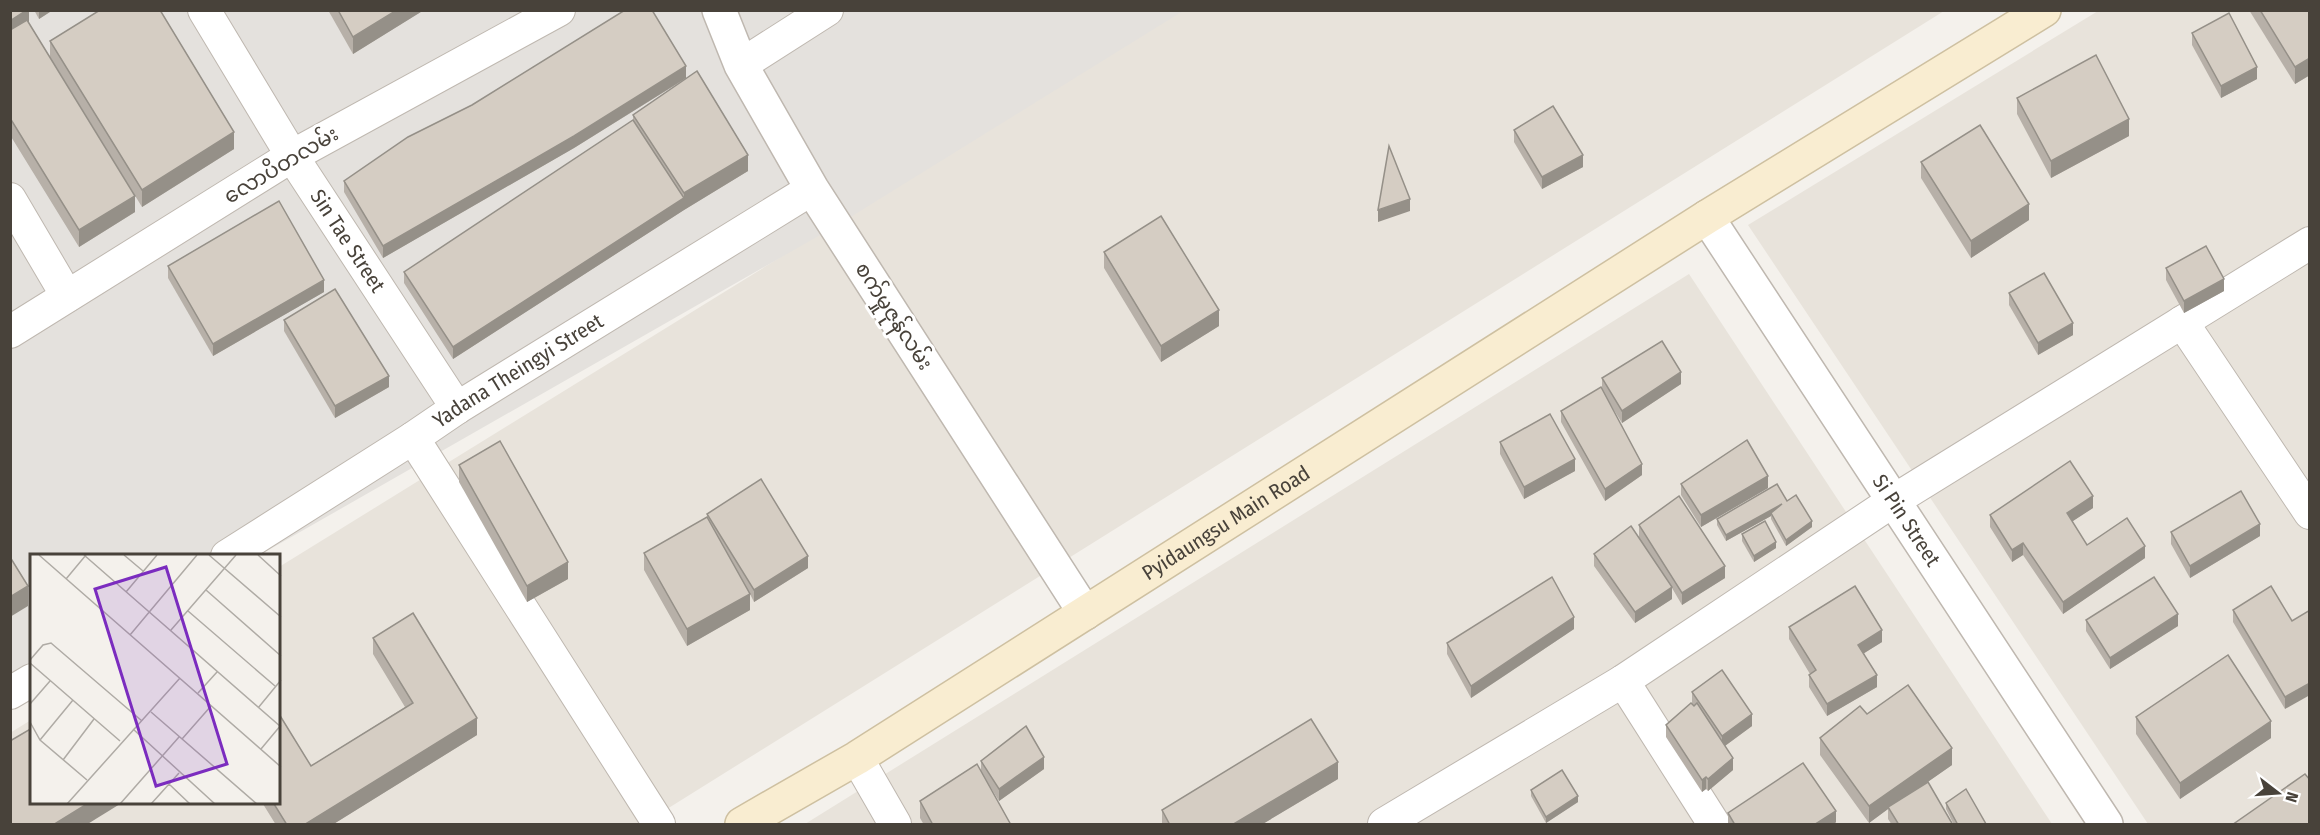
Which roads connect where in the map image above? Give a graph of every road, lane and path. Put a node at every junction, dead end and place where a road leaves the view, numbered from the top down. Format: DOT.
graph roads {
  1 [pos="204,10"];
  2 [pos="560,10"];
  3 [pos="718,10"];
  4 [pos="827,10"];
  5 [pos="2044,10"];
  6 [pos="741,65"];
  7 [pos="292,156"];
  8 [pos="812,189"];
  9 [pos="10,199"];
  10 [pos="1707,217"];
  11 [pos="2310,243"];
  12 [pos="68,296"];
  13 [pos="2182,322"];
  14 [pos="10,332"];
  15 [pos="456,408"];
  16 [pos="413,438"];
  17 [pos="1893,501"];
  18 [pos="2310,513"];
  19 [pos="230,554"];
  20 [pos="1085,613"];
  21 [pos="30,681"];
  22 [pos="1623,681"];
  23 [pos="10,693"];
  24 [pos="857,758"];
  25 [pos="659,825"];
  26 [pos="742,825"];
  27 [pos="895,825"];
  28 [pos="1384,825"];
  29 [pos="1714,825"];
  30 [pos="2106,825"];
  1 -- 7 [label="street, Sin Tae Street"];
  2 -- 7 [label="street, လောပိတလမ်း"];
  3 -- 6 [label="street, စက်မှုဇုန်လမ်း"];
  4 -- 6 [label="street"];
  5 -- 10 [label="main road, Pyidaungsu Main Road"];
  6 -- 8 [label="street, စက်မှုဇုန်လမ်း"];
  7 -- 12 [label="street, လောပိတလမ်း"];
  7 -- 15 [label="street, Sin Tae Street"];
  8 -- 15 [label="street, Yadana Theingyi Street"];
  8 -- 20 [label="street, စက်မှုဇုန်လမ်း"];
  9 -- 12 [label="street"];
  10 -- 17 [label="street, Si Pin Street"];
  10 -- 20 [label="main road, Pyidaungsu Main Road"];
  11 -- 13 [label="street"];
  12 -- 14 [label="street, လောပိတလမ်း"];
  13 -- 17 [label="street"];
  13 -- 18 [label="street"];
  15 -- 16 [label="street, Yadana Theingyi Street"];
  16 -- 19 [label="street, Yadana Theingyi Street"];
  16 -- 25 [label="street"];
  17 -- 22 [label="street"];
  17 -- 30 [label="street, Si Pin Street"];
  20 -- 24 [label="main road, Pyidaungsu Main Road"];
  21 -- 23 [label="street"];
  22 -- 28 [label="street"];
  22 -- 29 [label="street"];
  24 -- 26 [label="main road, Pyidaungsu Main Road"];
  24 -- 27 [label="street"];
}
